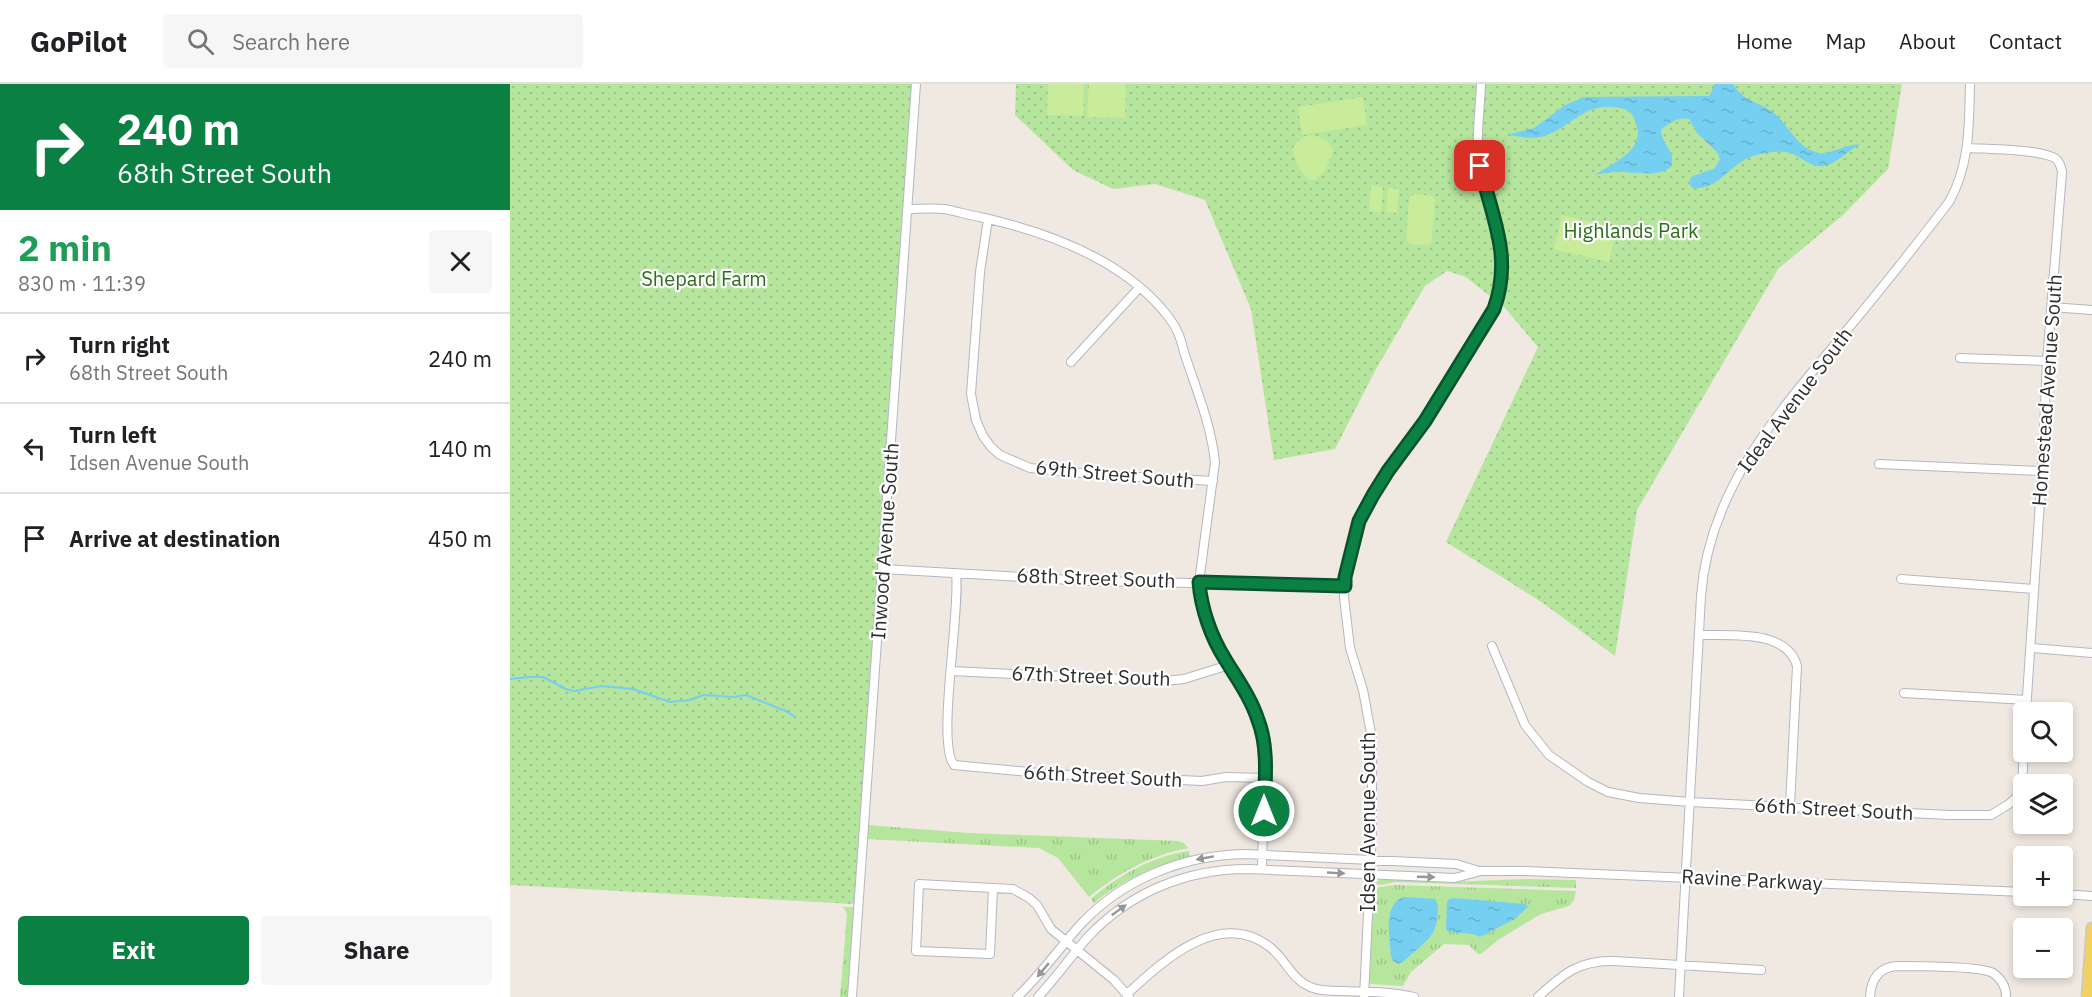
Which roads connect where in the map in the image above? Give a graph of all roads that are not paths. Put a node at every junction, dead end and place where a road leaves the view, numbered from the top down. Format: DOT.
graph roads {
  1 [pos="916,84"];
  2 [pos="1481,84"];
  3 [pos="1970,84"];
  4 [pos="1967,148"];
  5 [pos="908,209"];
  6 [pos="988,219"];
  7 [pos="1140,288"];
  8 [pos="2051,307"];
  9 [pos="2092,310"];
  10 [pos="1960,358"];
  11 [pos="2047,361"];
  12 [pos="1071,363"];
  13 [pos="1879,464"];
  14 [pos="2042,471"];
  15 [pos="1213,482"];
  16 [pos="883,569"];
  17 [pos="956,573"];
  18 [pos="1901,579"];
  19 [pos="1199,582"];
  20 [pos="1345,586"];
  21 [pos="2034,589"];
  22 [pos="1699,635"];
  23 [pos="1492,646"];
  24 [pos="2031,648"];
  25 [pos="2092,653"];
  26 [pos="1229,665"];
  27 [pos="951,671"];
  28 [pos="1904,693"];
  29 [pos="2027,700"];
  30 [pos="2023,762"];
  31 [pos="1265,778"];
  32 [pos="1690,802"];
  33 [pos="1790,806"];
  34 [pos="1263,855"];
  35 [pos="1370,860"];
  36 [pos="1262,869"];
  37 [pos="1481,871"];
  38 [pos="1369,874"];
  39 [pos="1686,877"];
  40 [pos="993,888"];
  41 [pos="2013,892"];
  42 [pos="2073,895"];
  43 [pos="2092,896"];
  44 [pos="2092,928"];
  45 [pos="1066,942"];
  46 [pos="1077,950"];
  47 [pos="1681,965"];
  48 [pos="1761,970"];
  49 [pos="1364,995"];
  50 [pos="1128,996"];
  51 [pos="852,997"];
  52 [pos="1017,997"];
  53 [pos="1038,997"];
  54 [pos="1414,997"];
  55 [pos="1538,997"];
  56 [pos="1679,997"];
  57 [pos="1870,997"];
  58 [pos="2007,997"];
  59 [pos="2087,997"];
  1 -- 5 [label="street, Inwood Avenue South"];
  2 -- 20 [label="street, Idsen Avenue South"];
  3 -- 4 [label="street, Ideal Avenue South"];
  4 -- 8 [label="street, Homestead Avenue South"];
  4 -- 22 [label="street, Ideal Avenue South"];
  5 -- 6 [label="street"];
  5 -- 16 [label="street, Inwood Avenue South"];
  6 -- 7 [label="street"];
  6 -- 15 [label="street, 69th Street South"];
  7 -- 12 [label="street"];
  7 -- 15 [label="street"];
  8 -- 9 [label="street"];
  8 -- 11 [label="street, Homestead Avenue South"];
  10 -- 11 [label="street"];
  11 -- 14 [label="street, Homestead Avenue South"];
  13 -- 14 [label="street"];
  14 -- 21 [label="street, Homestead Avenue South"];
  15 -- 19 [label="street"];
  16 -- 17 [label="street, 68th Street South"];
  16 -- 51 [label="street, Inwood Avenue South"];
  17 -- 19 [label="street, 68th Street South"];
  17 -- 27 [label="street"];
  18 -- 21 [label="street"];
  19 -- 20 [label="street, 68th Street South"];
  19 -- 26 [label="street"];
  20 -- 35 [label="street, Idsen Avenue South"];
  21 -- 24 [label="street, Homestead Avenue South"];
  22 -- 32 [label="street, Ideal Avenue South"];
  22 -- 33 [label="street"];
  23 -- 32 [label="street, 66th Street South"];
  24 -- 25 [label="street"];
  24 -- 29 [label="street, Homestead Avenue South"];
  26 -- 27 [label="street, 67th Street South"];
  26 -- 31 [label="street"];
  27 -- 31 [label="street, 66th Street South"];
  28 -- 29 [label="street"];
  30 -- 33 [label="street, 66th Street South"];
  31 -- 34 [label="street"];
  32 -- 33 [label="street, 66th Street South"];
  32 -- 39 [label="street, Ideal Avenue South"];
  34 -- 35 [label="street, Ravine Parkway"];
  34 -- 36 [label="street"];
  34 -- 45 [label="street, Ravine Parkway, one-way"];
  35 -- 37 [label="street, Ravine Parkway"];
  35 -- 38 [label="street, Idsen Avenue South"];
  36 -- 38 [label="street, Ravine Parkway, one-way"];
  46 -- 36 [label="street, Ravine Parkway, one-way"];
  38 -- 37 [label="street, Ravine Parkway, one-way"];
  37 -- 39 [label="street, Ravine Parkway"];
  38 -- 49 [label="street, Idsen Avenue South"];
  39 -- 41 [label="street, Ravine Parkway"];
  39 -- 47 [label="street, Ideal Avenue South"];
  40 -- 40 [label="street"];
  40 -- 45 [label="street"];
  42 -- 43 [label="street"];
  44 -- 59 [label="main road"];
  45 -- 46 [label="street"];
  45 -- 52 [label="street, Ravine Parkway, one-way"];
  46 -- 50 [label="street"];
  46 -- 53 [label="street, Ravine Parkway"];
  47 -- 48 [label="street"];
  47 -- 55 [label="street"];
  47 -- 56 [label="street, Ideal Avenue South"];
  49 -- 50 [label="street"];
  49 -- 54 [label="street"];
  57 -- 58 [label="street"];
}
